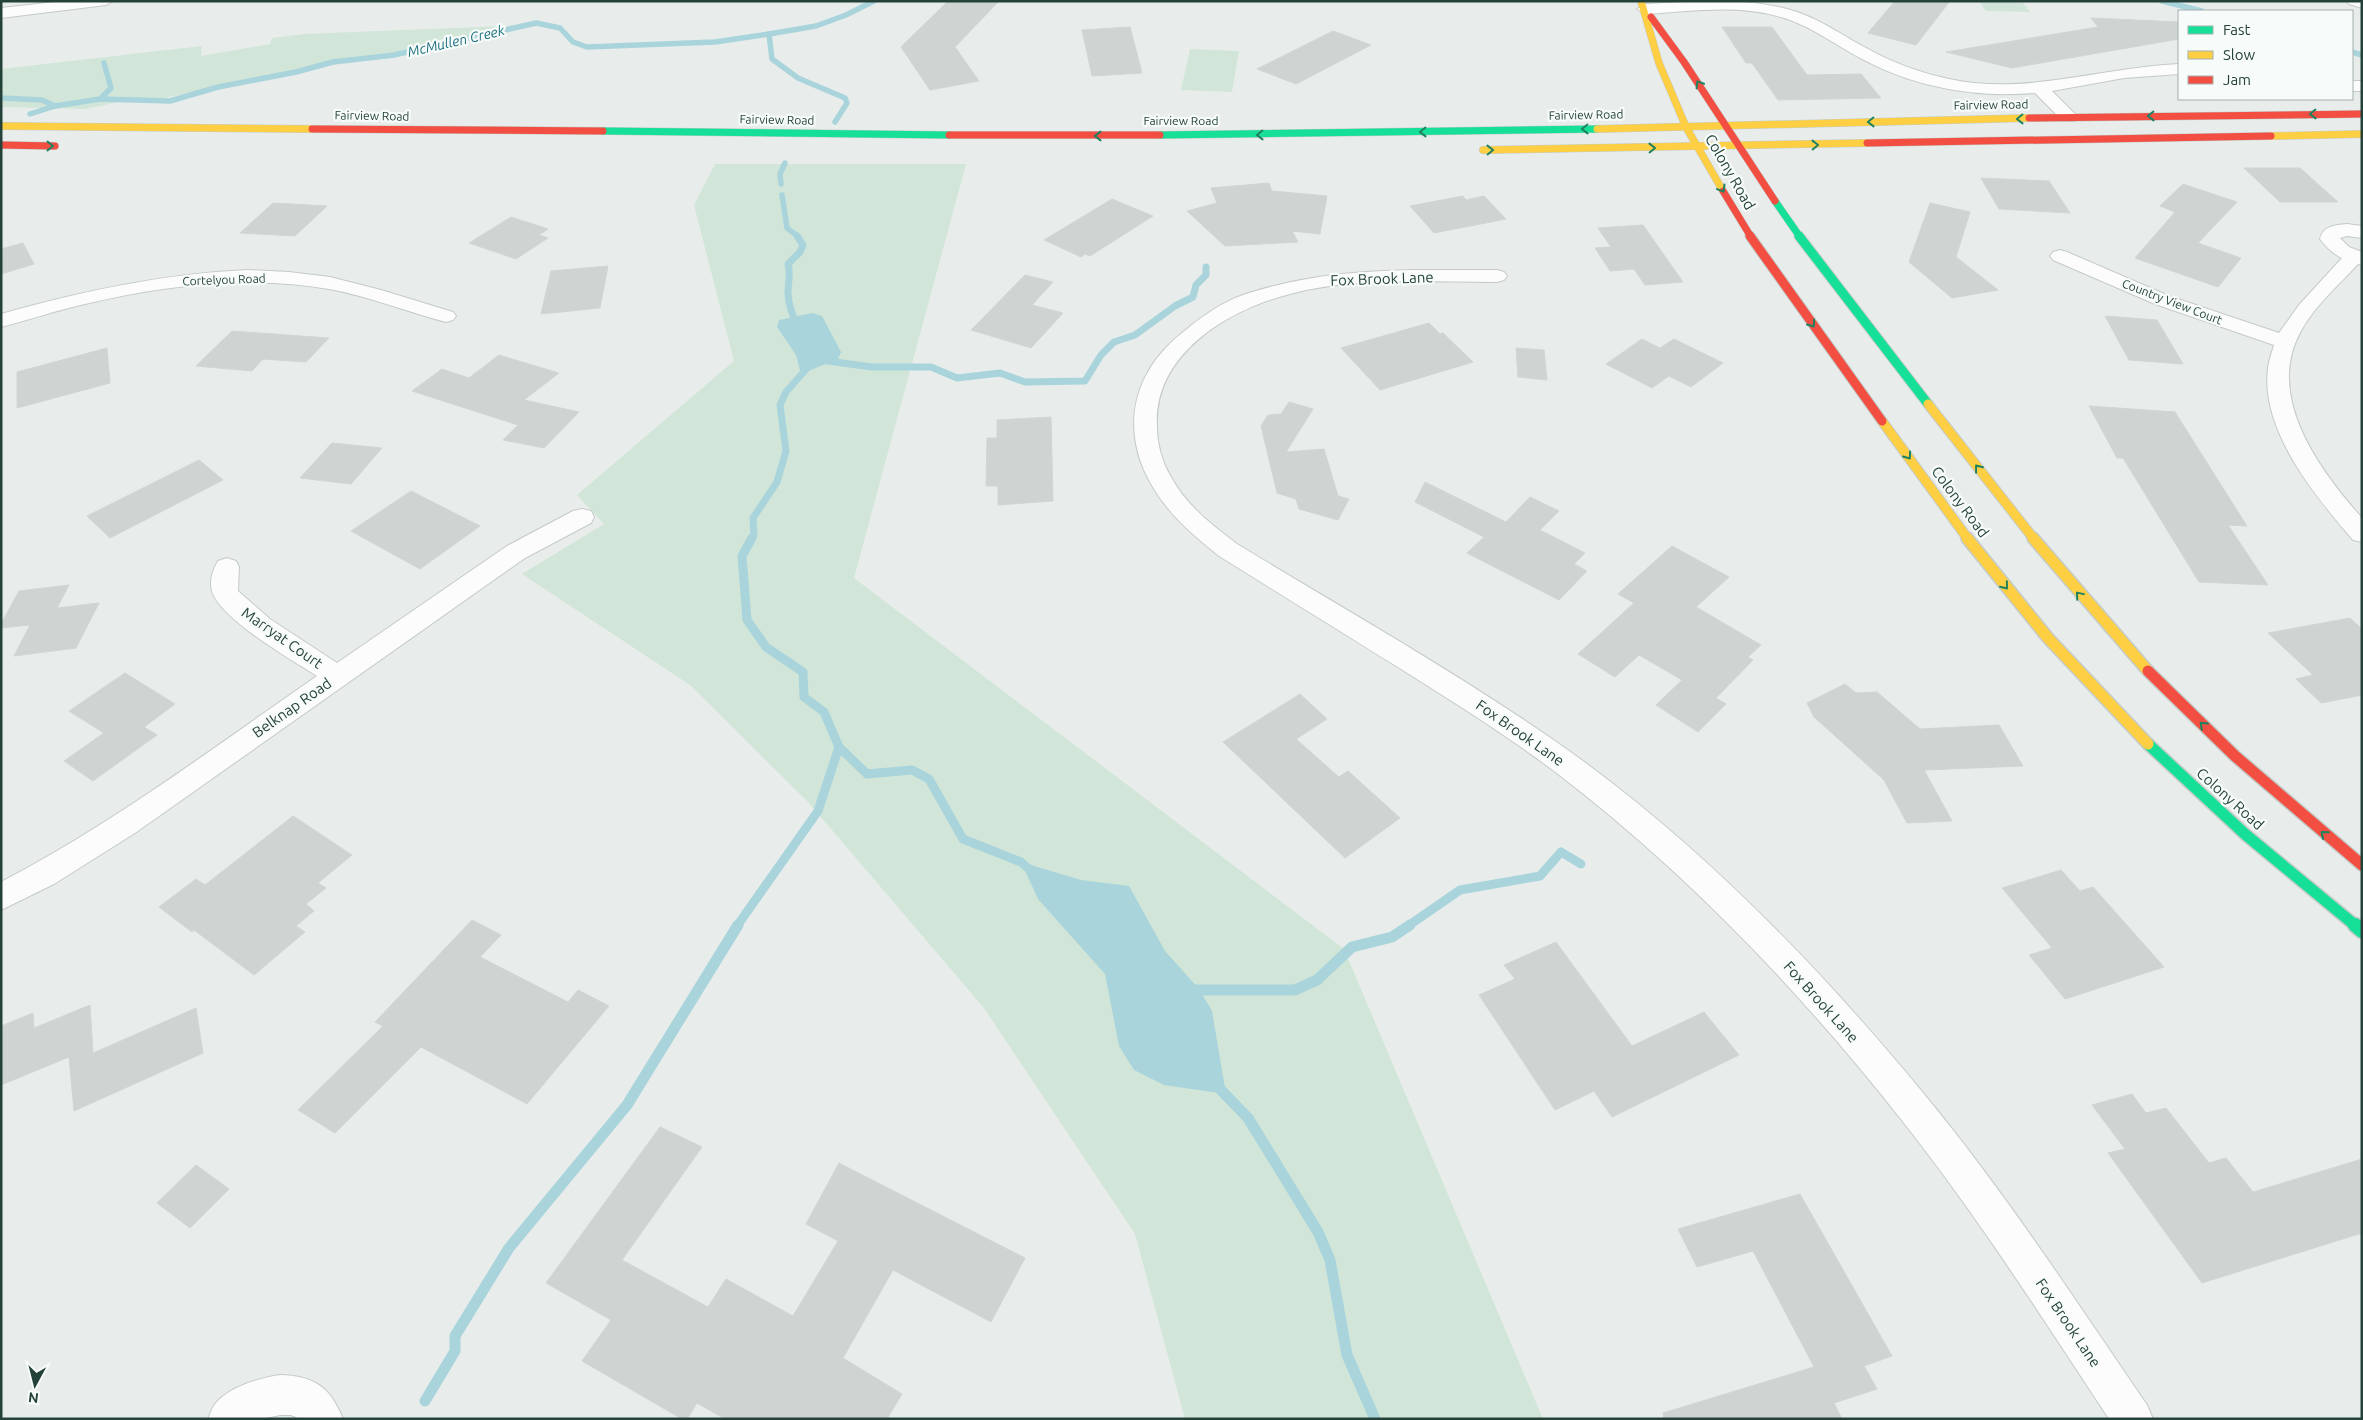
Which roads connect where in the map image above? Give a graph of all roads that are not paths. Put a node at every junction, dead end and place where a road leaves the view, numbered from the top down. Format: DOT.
graph roads {
  1 [pos="106,1"];
  2 [pos="2354,1"];
  3 [pos="2362,4"];
  4 [pos="1643,5"];
  5 [pos="1,13"];
  6 [pos="2178,69"];
  7 [pos="2040,88"];
  8 [pos="2362,114"];
  9 [pos="2069,117"];
  10 [pos="1,126"];
  11 [pos="1724,126"];
  12 [pos="1686,127"];
  13 [pos="2362,134"];
  14 [pos="1,145"];
  15 [pos="68,146"];
  16 [pos="1697,147"];
  17 [pos="1738,147"];
  18 [pos="1472,150"];
  19 [pos="2362,232"];
  20 [pos="2060,256"];
  21 [pos="2358,258"];
  22 [pos="1497,276"];
  23 [pos="446,316"];
  24 [pos="1,321"];
  25 [pos="2285,342"];
  26 [pos="2353,515"];
  27 [pos="582,517"];
  28 [pos="2362,534"];
  29 [pos="227,567"];
  30 [pos="338,677"];
  31 [pos="2362,865"];
  32 [pos="1,897"];
  33 [pos="2362,931"];
  34 [pos="228,1419"];
  35 [pos="323,1419"];
  36 [pos="2133,1419"];
  1 -- 5 [label="street"];
  2 -- 3 [label="street"];
  4 -- 7 [label="street"];
  11 -- 4 [label="main road, Colony Road, one-way"];
  4 -- 12 [label="main road, Colony Road"];
  6 -- 7 [label="street"];
  7 -- 9 [label="street"];
  8 -- 9 [label="main road, Fairview Road, one-way"];
  9 -- 11 [label="main road, Fairview Road, one-way"];
  12 -- 10 [label="main road, Fairview Road, one-way"];
  11 -- 12 [label="main road, Fairview Road"];
  11 -- 17 [label="main road, Colony Road"];
  12 -- 16 [label="main road, Colony Road"];
  17 -- 13 [label="main road, one-way"];
  14 -- 15 [label="main road, one-way"];
  16 -- 17 [label="main road"];
  18 -- 16 [label="main road, one-way"];
  16 -- 33 [label="main road, Colony Road, one-way"];
  31 -- 17 [label="main road, Colony Road, one-way"];
  19 -- 21 [label="street"];
  20 -- 25 [label="street, Country View Court"];
  21 -- 25 [label="street"];
  22 -- 36 [label="street, Fox Brook Lane"];
  23 -- 24 [label="street, Cortelyou Road"];
  25 -- 26 [label="street"];
  26 -- 28 [label="street"];
  27 -- 30 [label="street, Belknap Road"];
  29 -- 30 [label="street, Marryat Court"];
  30 -- 32 [label="street, Belknap Road"];
  34 -- 35 [label="street"];
}
